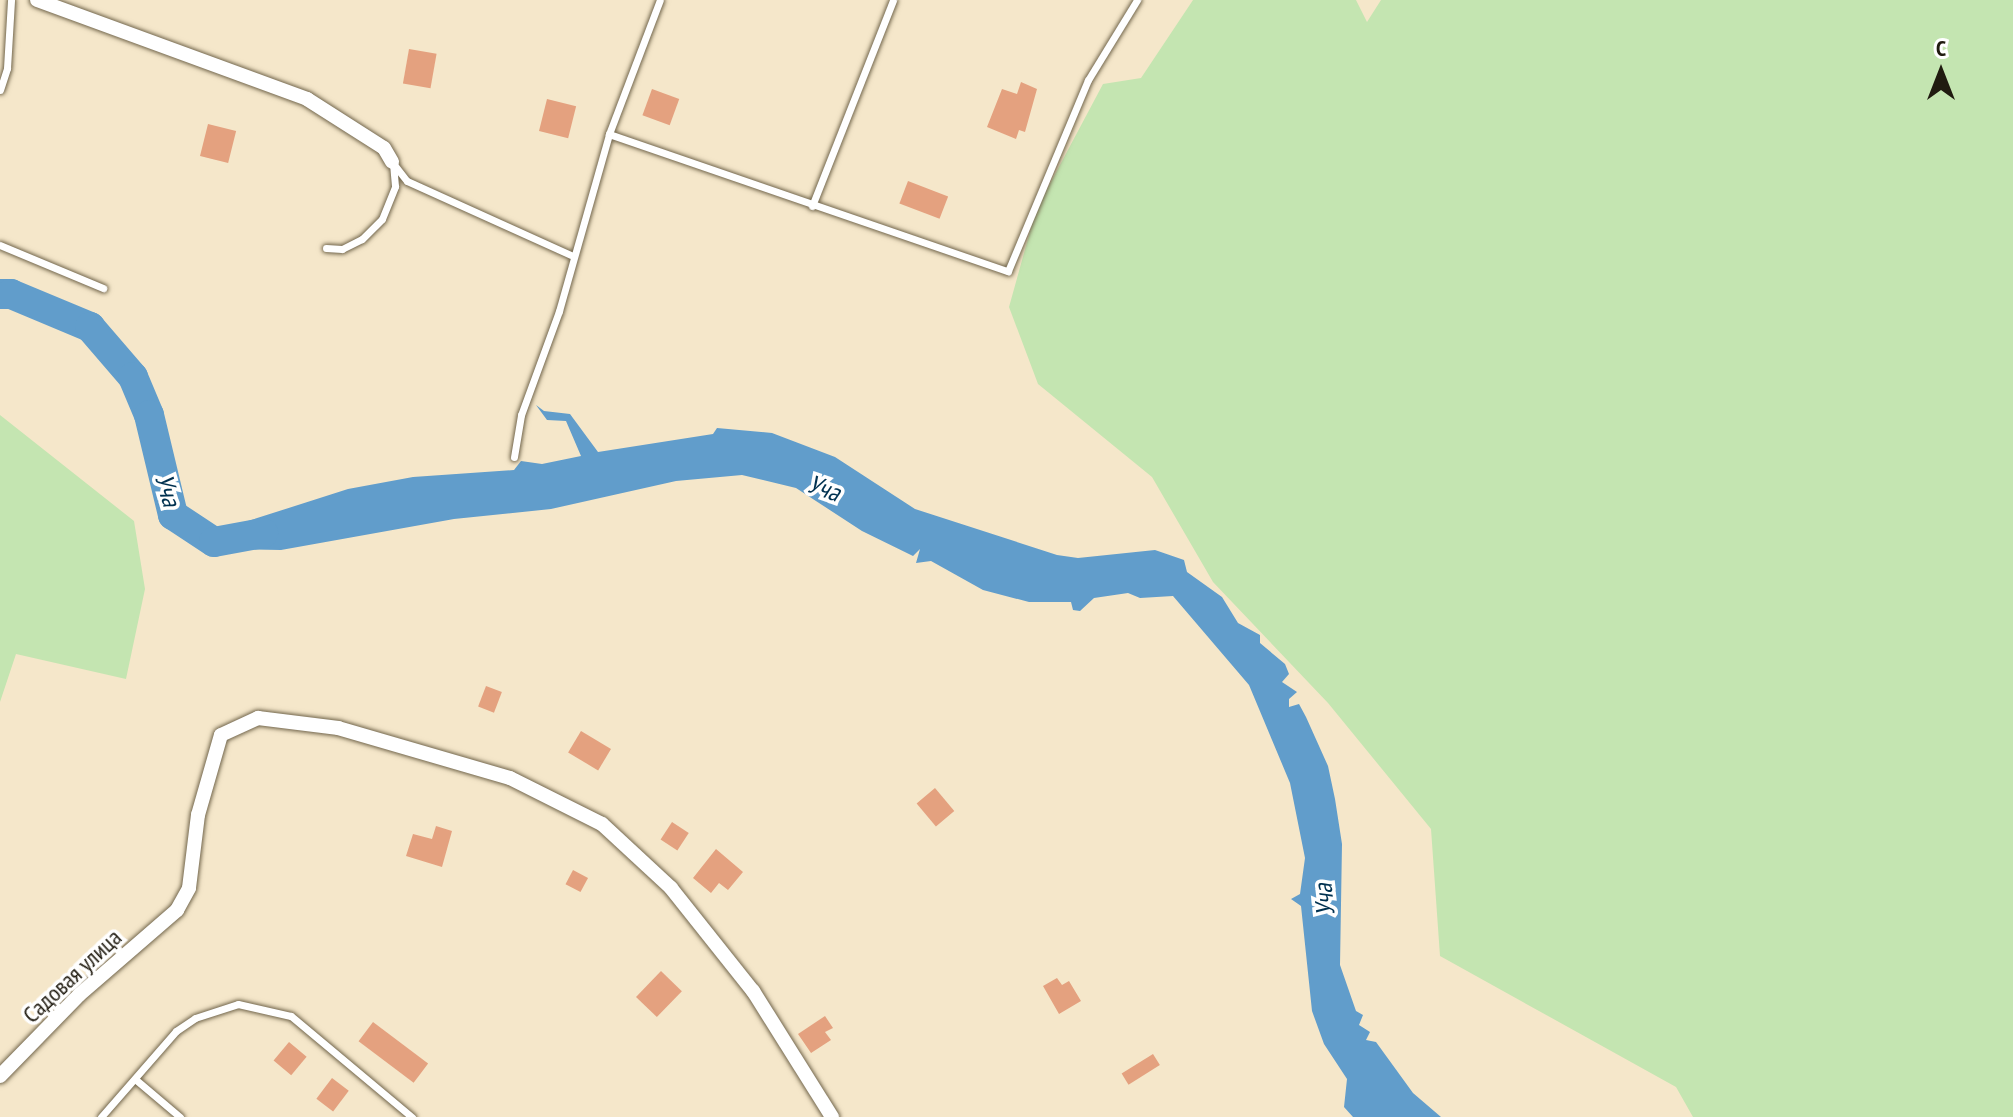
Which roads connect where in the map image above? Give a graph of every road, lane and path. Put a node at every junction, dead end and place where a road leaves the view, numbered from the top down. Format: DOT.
graph roads {
  1 [pos="11,0"];
  2 [pos="37,0"];
  3 [pos="660,0"];
  4 [pos="893,0"];
  5 [pos="1137,0"];
  6 [pos="0,90"];
  7 [pos="609,134"];
  8 [pos="392,162"];
  9 [pos="812,206"];
  10 [pos="0,245"];
  11 [pos="326,248"];
  12 [pos="571,255"];
  13 [pos="103,288"];
  14 [pos="514,457"];
  15 [pos="0,1076"];
  16 [pos="135,1079"];
  17 [pos="101,1117"];
  18 [pos="180,1117"];
  19 [pos="412,1117"];
  20 [pos="832,1117"];
  1 -- 6 [label="lane"];
  2 -- 8 [label="street"];
  3 -- 7 [label="lane"];
  4 -- 9 [label="lane"];
  5 -- 9 [label="lane"];
  7 -- 9 [label="lane"];
  7 -- 12 [label="lane"];
  8 -- 11 [label="lane"];
  8 -- 12 [label="lane"];
  10 -- 13 [label="lane"];
  12 -- 14 [label="lane"];
  15 -- 20 [label="street, Садовая улица"];
  16 -- 17 [label="lane"];
  16 -- 18 [label="lane"];
  16 -- 19 [label="lane"];
}
